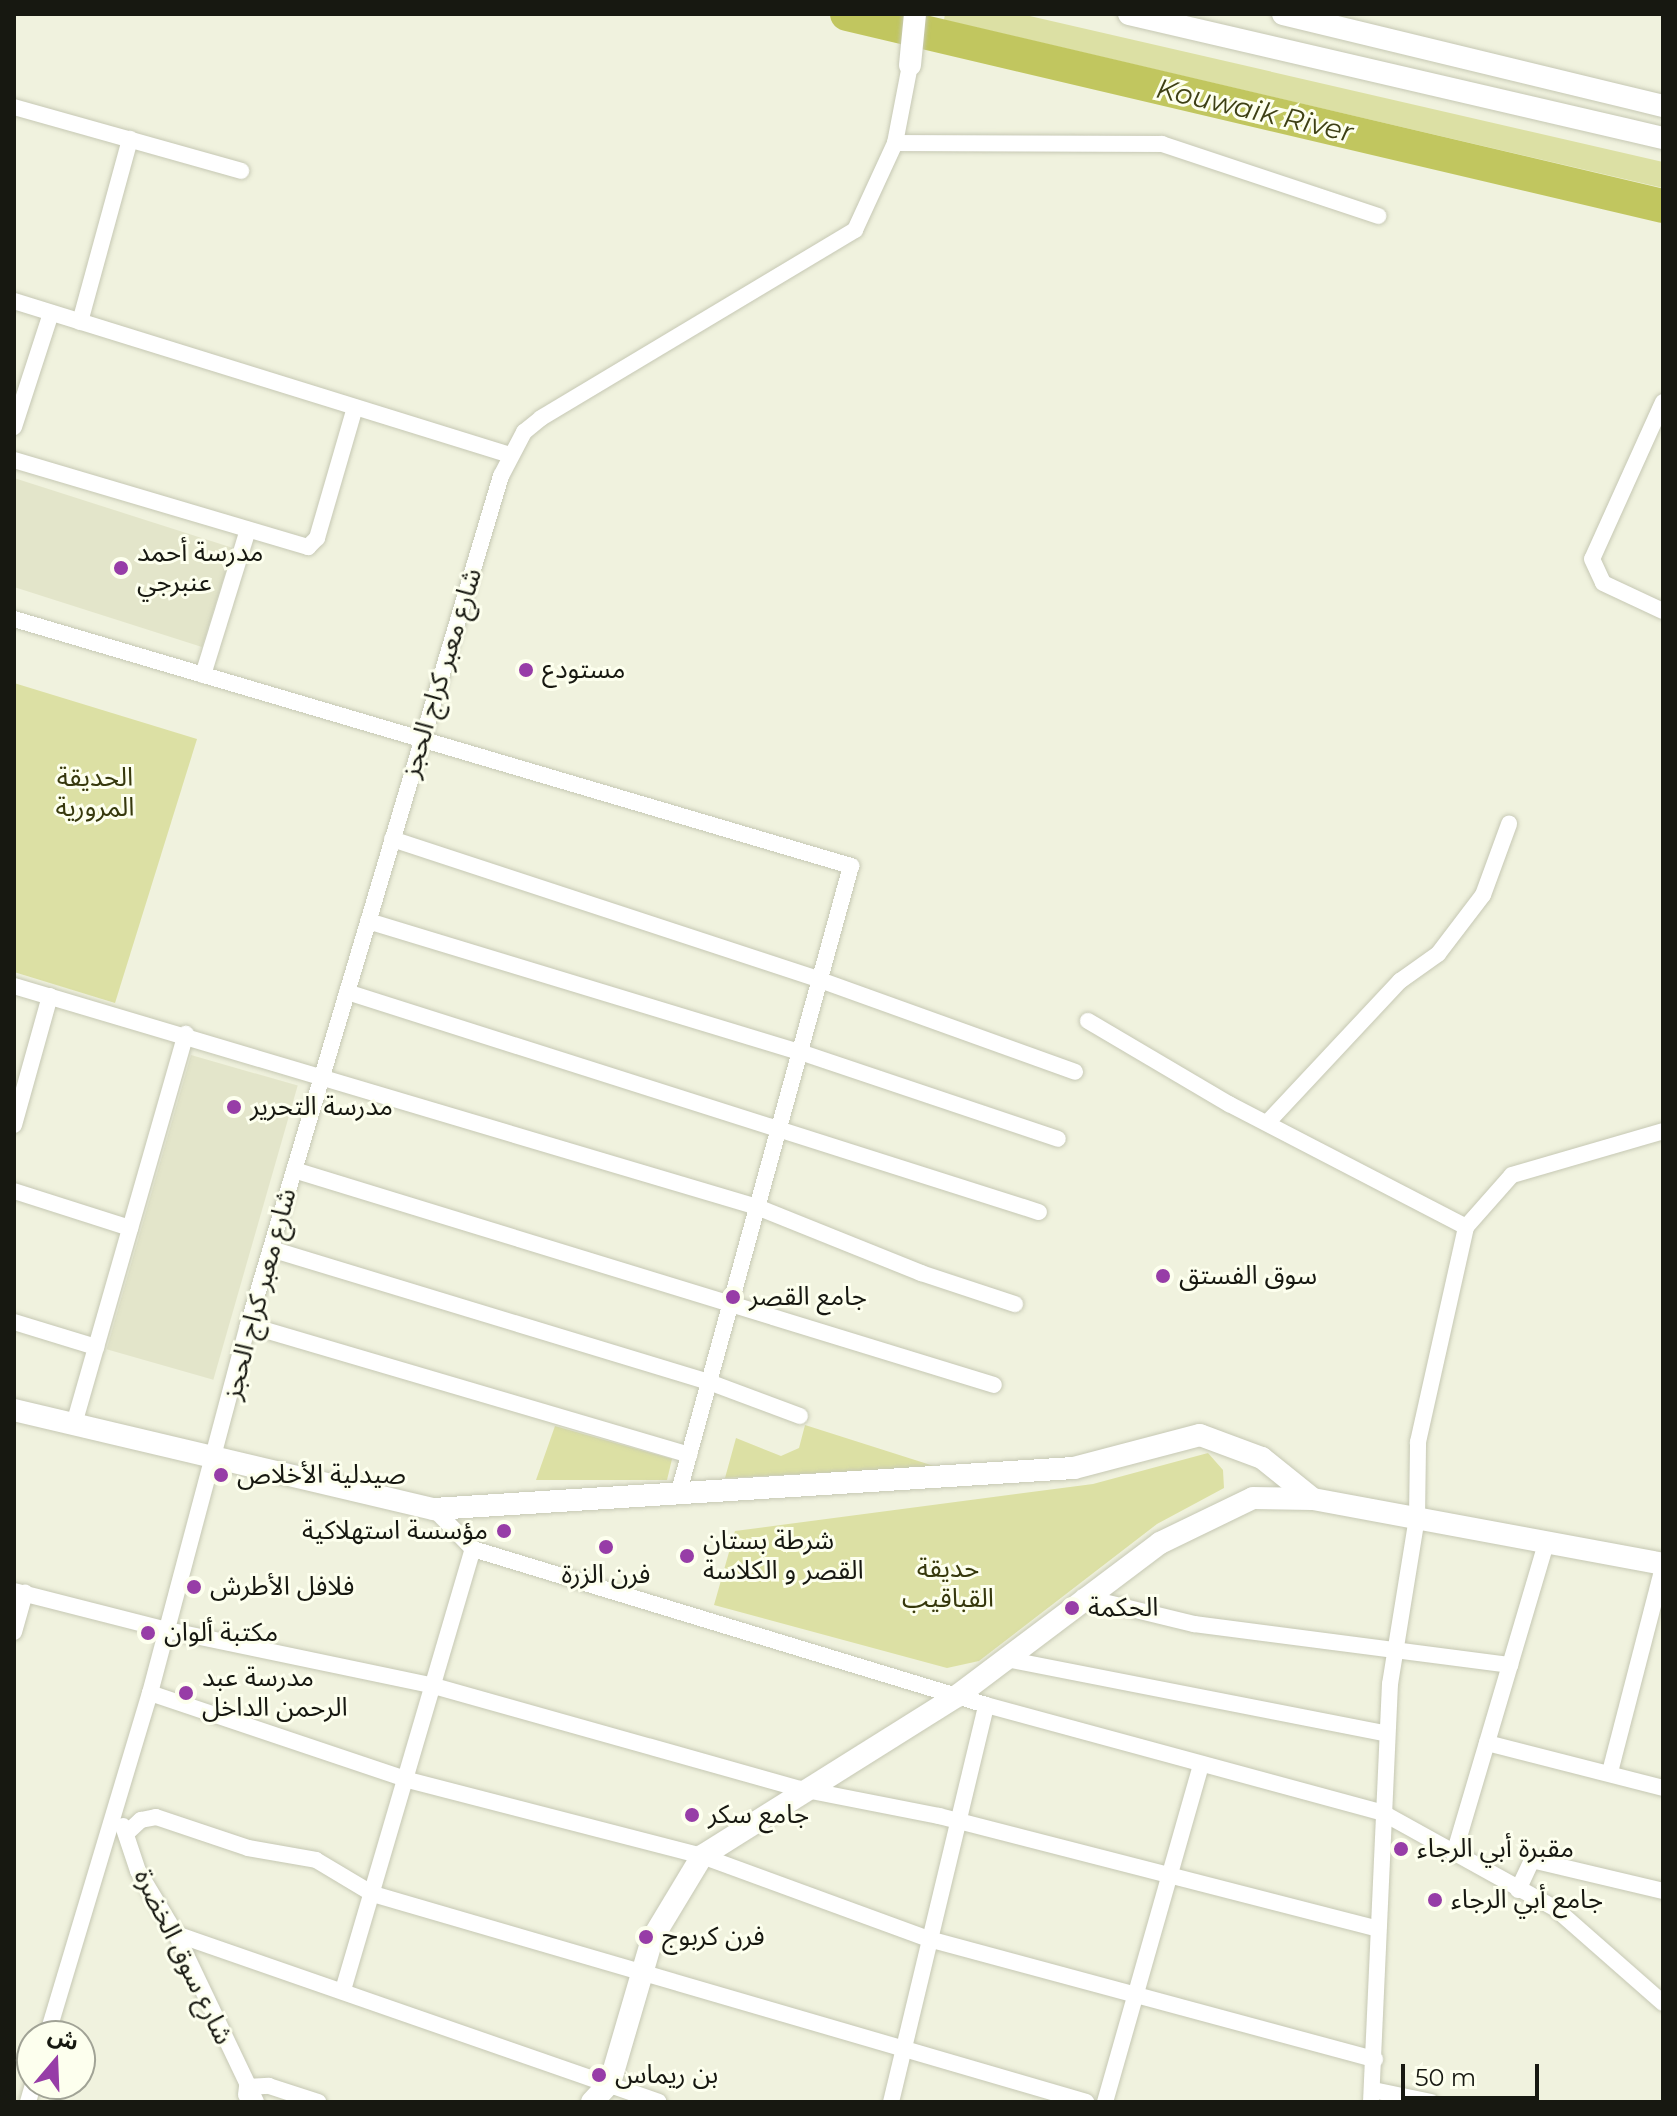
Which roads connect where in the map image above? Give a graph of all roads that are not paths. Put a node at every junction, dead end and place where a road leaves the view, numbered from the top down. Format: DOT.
graph roads {
  1 [pos="915,14"];
  2 [pos="1129,14"];
  3 [pos="1283,14"];
  4 [pos="910,65"];
  5 [pos="1663,106"];
  6 [pos="14,107"];
  7 [pos="1663,138"];
  8 [pos="130,139"];
  9 [pos="895,143"];
  10 [pos="241,171"];
  11 [pos="1378,216"];
  12 [pos="14,301"];
  13 [pos="51,313"];
  14 [pos="80,322"];
  15 [pos="1663,402"];
  16 [pos="355,407"];
  17 [pos="14,427"];
  18 [pos="510,455"];
  19 [pos="14,460"];
  20 [pos="248,530"];
  21 [pos="1663,611"];
  22 [pos="14,619"];
  23 [pos="203,675"];
  24 [pos="422,740"];
  25 [pos="1509,824"];
  26 [pos="392,839"];
  27 [pos="368,921"];
  28 [pos="820,980"];
  29 [pos="14,986"];
  30 [pos="347,992"];
  31 [pos="50,996"];
  32 [pos="1088,1021"];
  33 [pos="186,1034"];
  34 [pos="800,1052"];
  35 [pos="1075,1072"];
  36 [pos="322,1077"];
  37 [pos="1267,1123"];
  38 [pos="14,1125"];
  39 [pos="779,1129"];
  40 [pos="1663,1131"];
  41 [pos="1058,1139"];
  42 [pos="294,1170"];
  43 [pos="14,1191"];
  44 [pos="757,1207"];
  45 [pos="1039,1212"];
  46 [pos="1466,1227"];
  47 [pos="130,1228"];
  48 [pos="271,1249"];
  49 [pos="1015,1304"];
  50 [pos="730,1306"];
  51 [pos="14,1322"];
  52 [pos="248,1325"];
  53 [pos="96,1347"];
  54 [pos="709,1382"];
  55 [pos="994,1385"];
  56 [pos="14,1410"];
  57 [pos="800,1416"];
  58 [pos="74,1424"];
  59 [pos="689,1455"];
  60 [pos="216,1459"];
  61 [pos="678,1495"];
  62 [pos="1313,1499"];
  63 [pos="434,1509"];
  64 [pos="1417,1518"];
  65 [pos="1547,1541"];
  66 [pos="473,1549"];
  67 [pos="1663,1565"];
  68 [pos="20,1592"];
  69 [pos="1083,1597"];
  70 [pos="167,1630"];
  71 [pos="14,1632"];
  72 [pos="1395,1653"];
  73 [pos="1006,1659"];
  74 [pos="1510,1665"];
  75 [pos="434,1686"];
  76 [pos="150,1693"];
  77 [pos="957,1696"];
  78 [pos="986,1705"];
  79 [pos="1387,1734"];
  80 [pos="1487,1743"];
  81 [pos="1201,1764"];
  82 [pos="1610,1772"];
  83 [pos="408,1780"];
  84 [pos="1663,1788"];
  85 [pos="801,1789"];
  86 [pos="1381,1812"];
  87 [pos="111,1813"];
  88 [pos="957,1823"];
  89 [pos="128,1832"];
  90 [pos="1454,1854"];
  91 [pos="702,1856"];
  92 [pos="1169,1877"];
  93 [pos="1518,1890"];
  94 [pos="1663,1891"];
  95 [pos="373,1894"];
  96 [pos="1378,1929"];
  97 [pos="176,1934"];
  98 [pos="929,1939"];
  99 [pos="642,1974"];
  100 [pos="343,1990"];
  101 [pos="1135,1994"];
  102 [pos="1663,2003"];
  103 [pos="52,2020"];
  104 [pos="902,2049"];
  105 [pos="1375,2059"];
  106 [pos="610,2083"];
  107 [pos="246,2094"];
  108 [pos="1372,2096"];
  109 [pos="649,2100"];
  110 [pos="256,2102"];
  111 [pos="318,2102"];
  112 [pos="592,2102"];
  113 [pos="891,2102"];
  114 [pos="1086,2102"];
  115 [pos="1105,2102"];
  116 [pos="1431,2102"];
  1 -- 4 [label="street"];
  2 -- 7 [label="street"];
  3 -- 5 [label="street"];
  4 -- 9 [label="street, شارع معبر كراج الحجز"];
  6 -- 8 [label="street"];
  8 -- 10 [label="street"];
  8 -- 14 [label="street"];
  9 -- 11 [label="street"];
  9 -- 18 [label="street, شارع معبر كراج الحجز"];
  12 -- 13 [label="street"];
  13 -- 14 [label="street"];
  13 -- 17 [label="street"];
  14 -- 16 [label="street"];
  15 -- 21 [label="street"];
  16 -- 18 [label="street"];
  16 -- 20 [label="street"];
  18 -- 24 [label="street, شارع معبر كراج الحجز"];
  19 -- 20 [label="street"];
  20 -- 23 [label="street"];
  22 -- 23 [label="street"];
  23 -- 24 [label="street"];
  24 -- 26 [label="street, شارع معبر كراج الحجز"];
  24 -- 28 [label="street"];
  25 -- 37 [label="street"];
  26 -- 27 [label="street, شارع معبر كراج الحجز"];
  26 -- 28 [label="street"];
  27 -- 30 [label="street, شارع معبر كراج الحجز"];
  27 -- 34 [label="street"];
  28 -- 34 [label="street"];
  28 -- 35 [label="street"];
  29 -- 31 [label="street"];
  30 -- 36 [label="street, شارع معبر كراج الحجز"];
  30 -- 39 [label="street"];
  31 -- 33 [label="street"];
  31 -- 38 [label="street"];
  32 -- 37 [label="street"];
  33 -- 36 [label="street"];
  33 -- 47 [label="street"];
  34 -- 39 [label="street"];
  34 -- 41 [label="street"];
  36 -- 42 [label="street, شارع معبر كراج الحجز"];
  36 -- 44 [label="street"];
  37 -- 46 [label="street"];
  39 -- 44 [label="street"];
  39 -- 45 [label="street"];
  40 -- 46 [label="street"];
  42 -- 48 [label="street, شارع معبر كراج الحجز"];
  42 -- 50 [label="street"];
  43 -- 47 [label="street"];
  44 -- 49 [label="street"];
  44 -- 50 [label="street"];
  46 -- 64 [label="street"];
  47 -- 53 [label="street"];
  48 -- 52 [label="street, شارع معبر كراج الحجز"];
  48 -- 54 [label="street"];
  50 -- 54 [label="street"];
  50 -- 55 [label="street"];
  51 -- 53 [label="street"];
  52 -- 59 [label="street"];
  52 -- 60 [label="street, شارع معبر كراج الحجز"];
  53 -- 58 [label="street"];
  54 -- 57 [label="street"];
  54 -- 59 [label="street"];
  56 -- 58 [label="street"];
  58 -- 60 [label="street"];
  59 -- 61 [label="street"];
  60 -- 63 [label="street"];
  60 -- 70 [label="street, شارع معبر كراج الحجز"];
  61 -- 62 [label="street"];
  61 -- 63 [label="street"];
  62 -- 64 [label="street"];
  62 -- 69 [label="street"];
  63 -- 66 [label="street"];
  64 -- 65 [label="street"];
  64 -- 72 [label="street"];
  65 -- 67 [label="street"];
  65 -- 74 [label="street"];
  66 -- 75 [label="street"];
  66 -- 77 [label="street"];
  67 -- 82 [label="street"];
  68 -- 70 [label="street"];
  68 -- 71 [label="street"];
  69 -- 72 [label="street"];
  69 -- 73 [label="street"];
  70 -- 75 [label="street"];
  70 -- 76 [label="street, شارع معبر كراج الحجز"];
  72 -- 74 [label="street"];
  72 -- 79 [label="street"];
  73 -- 77 [label="street"];
  73 -- 79 [label="street"];
  74 -- 80 [label="street"];
  75 -- 83 [label="street"];
  75 -- 85 [label="street"];
  76 -- 83 [label="street"];
  76 -- 87 [label="street, شارع معبر كراج الحجز"];
  77 -- 78 [label="street"];
  77 -- 85 [label="street"];
  78 -- 81 [label="street"];
  78 -- 88 [label="street"];
  79 -- 86 [label="street"];
  80 -- 82 [label="street"];
  80 -- 90 [label="street"];
  81 -- 86 [label="street"];
  81 -- 92 [label="street"];
  82 -- 84 [label="street"];
  83 -- 91 [label="street"];
  83 -- 95 [label="street"];
  85 -- 88 [label="street"];
  85 -- 91 [label="street"];
  86 -- 90 [label="street"];
  86 -- 96 [label="street"];
  87 -- 89 [label="street, شارع سوق الخضرة"];
  87 -- 103 [label="street, شارع معبر كراج الحجز"];
  88 -- 92 [label="street"];
  88 -- 98 [label="street"];
  89 -- 95 [label="street"];
  89 -- 97 [label="street, شارع سوق الخضرة"];
  90 -- 93 [label="street"];
  91 -- 98 [label="street"];
  91 -- 99 [label="street"];
  92 -- 96 [label="street"];
  92 -- 101 [label="street"];
  93 -- 94 [label="street"];
  93 -- 102 [label="street"];
  95 -- 99 [label="street"];
  95 -- 100 [label="street"];
  96 -- 105 [label="street"];
  97 -- 100 [label="street"];
  97 -- 107 [label="street, شارع سوق الخضرة"];
  98 -- 101 [label="street"];
  98 -- 104 [label="street"];
  99 -- 104 [label="street"];
  99 -- 106 [label="street"];
  100 -- 106 [label="street"];
  101 -- 105 [label="street"];
  101 -- 115 [label="street"];
  104 -- 113 [label="street"];
  104 -- 114 [label="street"];
  105 -- 108 [label="street"];
  106 -- 109 [label="street"];
  106 -- 112 [label="street"];
  107 -- 110 [label="street, شارع سوق الخضرة"];
  107 -- 111 [label="street"];
  108 -- 116 [label="street"];
}
